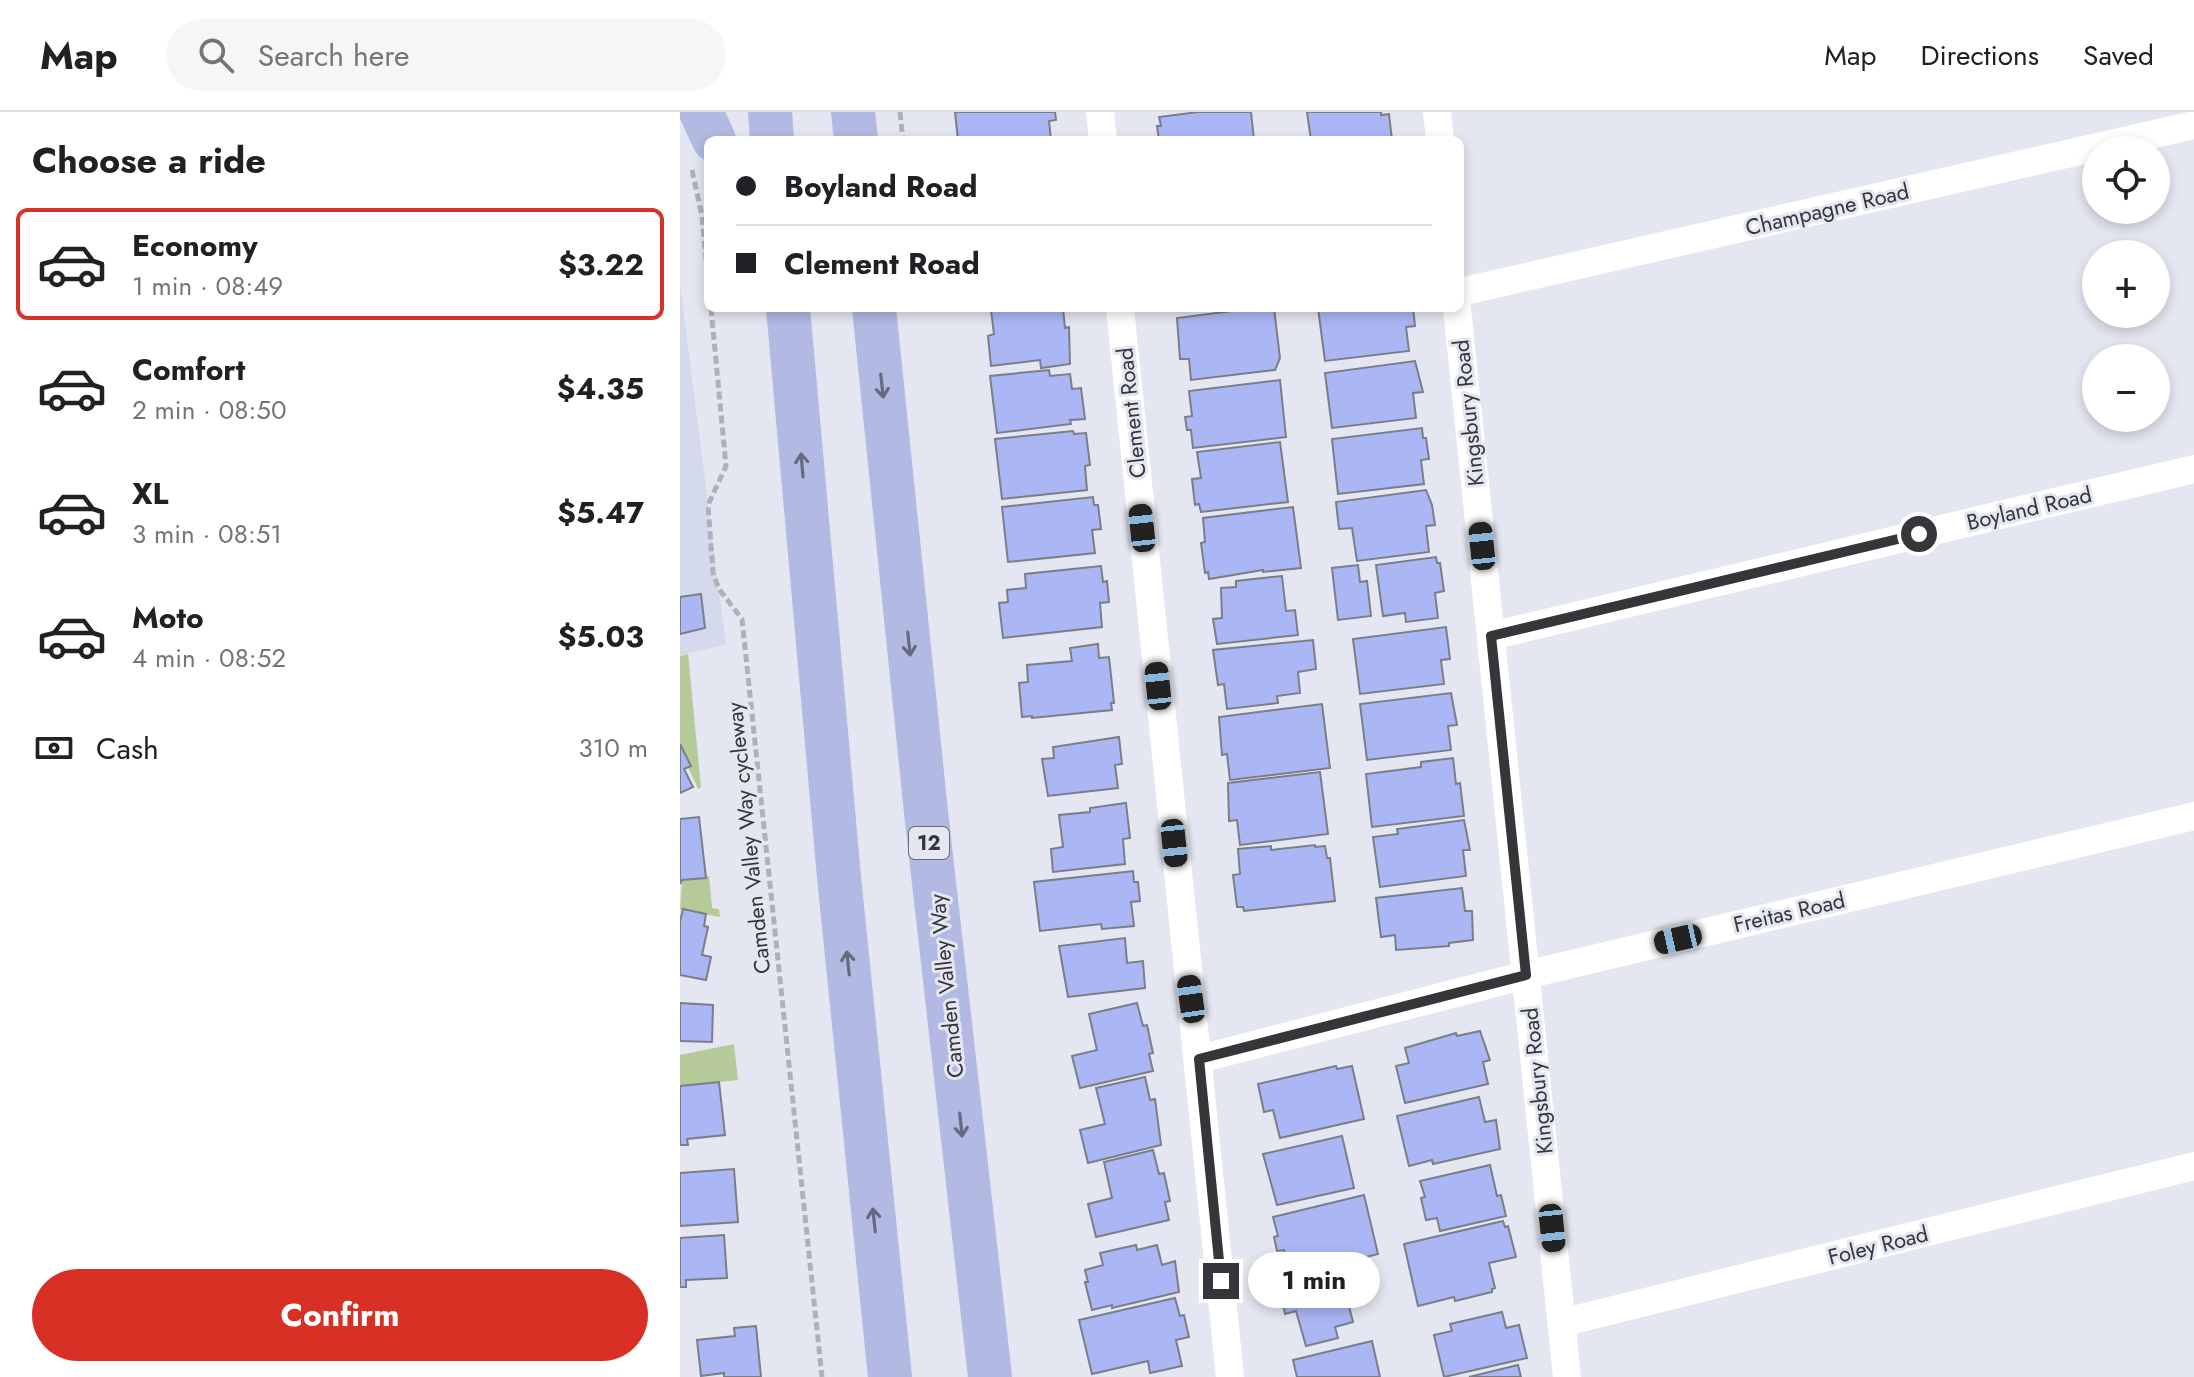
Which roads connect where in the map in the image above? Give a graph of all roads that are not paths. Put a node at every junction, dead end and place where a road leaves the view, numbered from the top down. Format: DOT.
graph roads {
  1 [pos="701,112"];
  2 [pos="770,112"];
  3 [pos="853,112"];
  4 [pos="1100,112"];
  5 [pos="1437,112"];
  6 [pos="2194,125"];
  7 [pos="772,136"];
  8 [pos="856,136"];
  9 [pos="1103,136"];
  10 [pos="1440,136"];
  11 [pos="702,150"];
  12 [pos="1464,291"];
  13 [pos="758,312"];
  14 [pos="788,312"];
  15 [pos="874,312"];
  16 [pos="1120,312"];
  17 [pos="1457,312"];
  18 [pos="2194,469"];
  19 [pos="1491,636"];
  20 [pos="2194,816"];
  21 [pos="839,877"];
  22 [pos="1526,975"];
  23 [pos="1199,1059"];
  24 [pos="2194,1166"];
  25 [pos="1561,1323"];
  26 [pos="890,1377"];
  27 [pos="990,1377"];
  28 [pos="1230,1377"];
  29 [pos="1567,1377"];
  1 -- 11 [label="main road"];
  2 -- 7 [label="main road"];
  3 -- 8 [label="main road"];
  4 -- 9 [label="street"];
  5 -- 10 [label="street"];
  6 -- 12 [label="street, Champagne Road"];
  13 -- 21 [label="main road"];
  21 -- 14 [label="main road, one-way"];
  15 -- 27 [label="main road, Camden Valley Way / 12, one-way"];
  16 -- 23 [label="street, Clement Road"];
  17 -- 19 [label="street, Kingsbury Road"];
  18 -- 19 [label="street, Boyland Road"];
  19 -- 22 [label="street, Kingsbury Road"];
  20 -- 22 [label="street, Freitas Road"];
  26 -- 21 [label="main road, one-way"];
  22 -- 23 [label="street, Freitas Road"];
  22 -- 25 [label="street, Kingsbury Road"];
  23 -- 28 [label="street, Clement Road"];
  24 -- 25 [label="street, Foley Road"];
  25 -- 29 [label="street, Kingsbury Road"];
}
